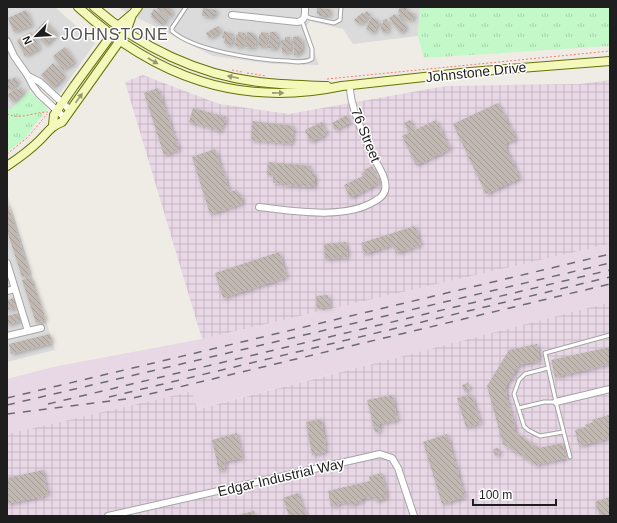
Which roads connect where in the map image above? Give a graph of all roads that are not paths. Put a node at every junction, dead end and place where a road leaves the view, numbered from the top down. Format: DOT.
graph roads {
  1 [pos="78,7"];
  2 [pos="94,7"];
  3 [pos="138,7"];
  4 [pos="186,7"];
  5 [pos="305,7"];
  6 [pos="341,7"];
  7 [pos="132,15"];
  8 [pos="232,15"];
  9 [pos="303,19"];
  10 [pos="118,26"];
  11 [pos="126,32"];
  12 [pos="111,35"];
  13 [pos="7,41"];
  14 [pos="120,41"];
  15 [pos="610,61"];
  16 [pos="28,76"];
  17 [pos="346,86"];
  18 [pos="62,104"];
  19 [pos="70,110"];
  20 [pos="52,112"];
  21 [pos="65,118"];
  22 [pos="53,126"];
  23 [pos="7,166"];
  24 [pos="259,207"];
  25 [pos="7,263"];
  26 [pos="15,289"];
  27 [pos="7,291"];
  28 [pos="41,328"];
  29 [pos="28,331"];
  30 [pos="7,336"];
  31 [pos="610,336"];
  32 [pos="548,368"];
  33 [pos="610,389"];
  34 [pos="556,402"];
  35 [pos="519,408"];
  36 [pos="563,432"];
  37 [pos="570,457"];
  38 [pos="108,516"];
  39 [pos="414,516"];
  1 -- 12 [label="main road, Johnstone Drive"];
  2 -- 10 [label="main road, Johnstone Drive"];
  3 -- 7 [label="main road"];
  4 -- 9 [label="lane"];
  5 -- 9 [label="street"];
  6 -- 9 [label="lane"];
  7 -- 10 [label="main road"];
  7 -- 11 [label="main road"];
  8 -- 9 [label="street"];
  10 -- 11 [label="main road, Johnstone Drive"];
  10 -- 12 [label="main road"];
  11 -- 14 [label="main road"];
  17 -- 11 [label="main road, Johnstone Drive, one-way"];
  12 -- 14 [label="main road, Johnstone Drive"];
  12 -- 18 [label="main road"];
  13 -- 16 [label="street"];
  14 -- 17 [label="main road, Johnstone Drive, one-way"];
  19 -- 14 [label="main road, one-way"];
  15 -- 17 [label="main road, Johnstone Drive"];
  16 -- 18 [label="street"];
  16 -- 20 [label="street"];
  17 -- 24 [label="street, 76 Street"];
  18 -- 19 [label="street"];
  18 -- 20 [label="main road"];
  19 -- 21 [label="main road"];
  20 -- 21 [label="street"];
  20 -- 22 [label="main road"];
  21 -- 22 [label="main road"];
  22 -- 23 [label="main road"];
  25 -- 26 [label="street"];
  26 -- 27 [label="street"];
  26 -- 29 [label="street"];
  28 -- 29 [label="street"];
  29 -- 30 [label="street"];
  31 -- 32 [label="lane"];
  32 -- 34 [label="lane"];
  32 -- 35 [label="lane"];
  33 -- 34 [label="street"];
  34 -- 35 [label="lane"];
  34 -- 36 [label="lane"];
  35 -- 36 [label="lane"];
  36 -- 37 [label="lane"];
  38 -- 39 [label="street, Edgar Industrial Way"];
}
